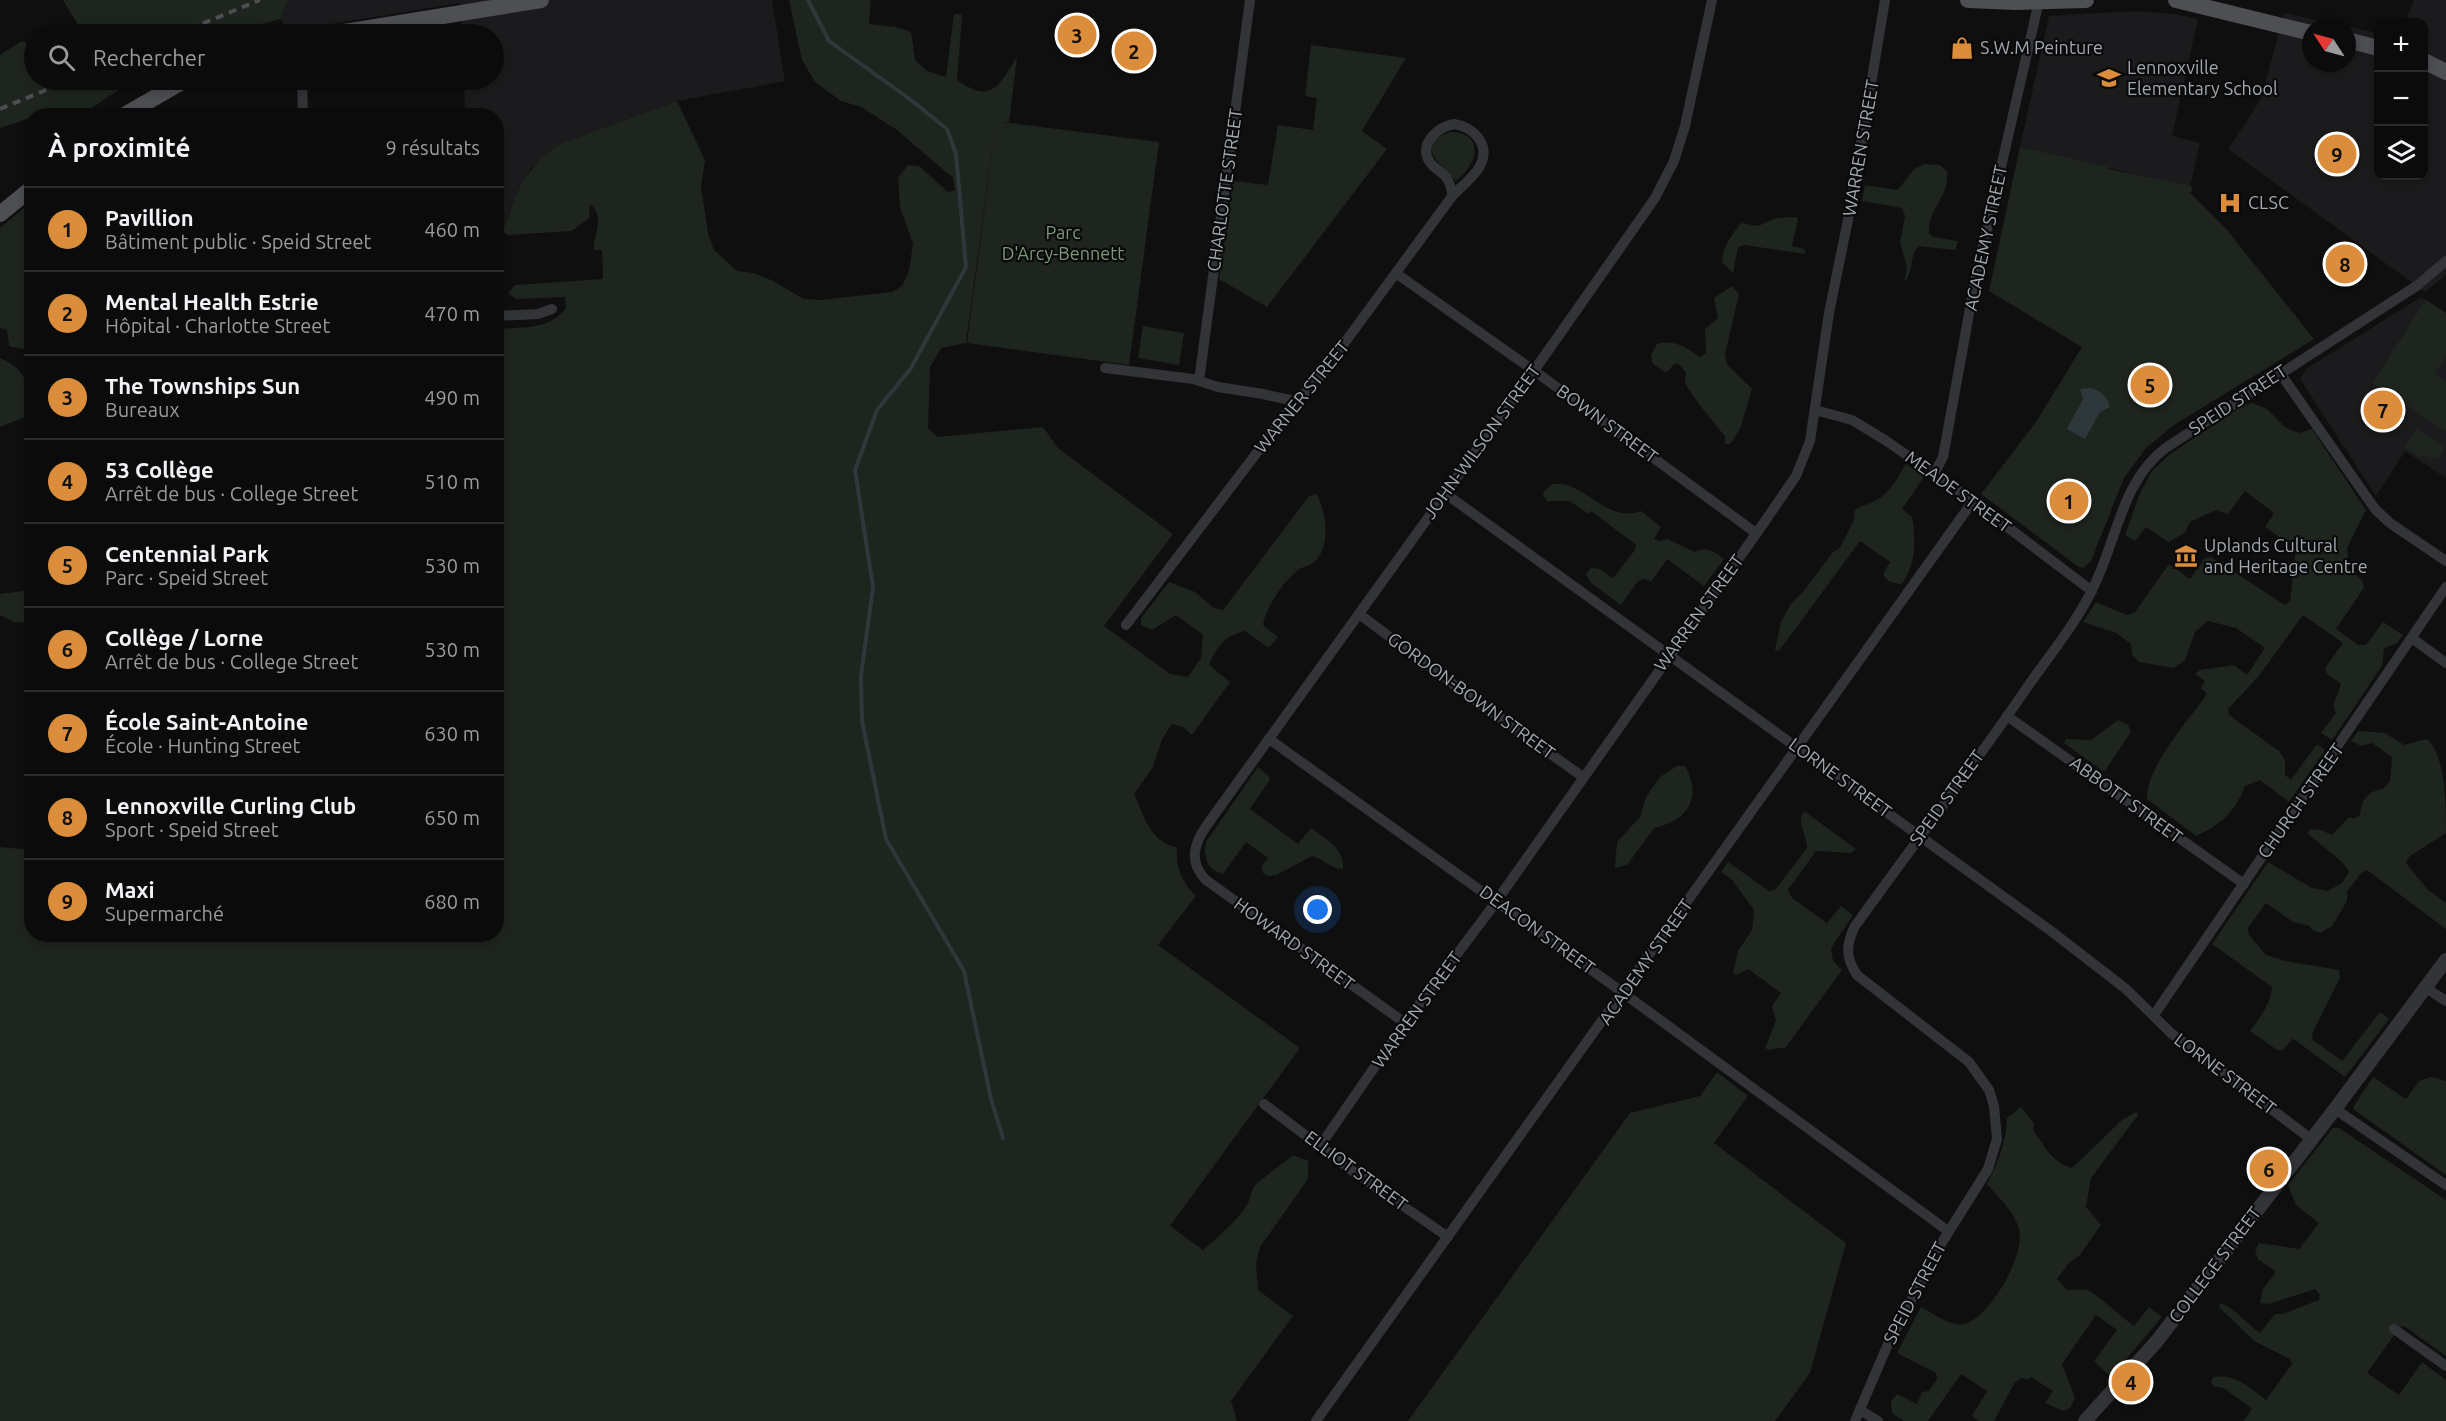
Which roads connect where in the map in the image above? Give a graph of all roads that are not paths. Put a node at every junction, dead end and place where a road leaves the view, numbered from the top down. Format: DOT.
graph roads {
  1 [pos="541,0"];
  2 [pos="1251,0"];
  3 [pos="1712,0"];
  4 [pos="1886,0"];
  5 [pos="1968,0"];
  6 [pos="2086,0"];
  7 [pos="2176,0"];
  8 [pos="2039,1"];
  9 [pos="393,24"];
  10 [pos="2302,31"];
  11 [pos="2356,42"];
  12 [pos="2374,47"];
  13 [pos="2428,63"];
  14 [pos="2446,72"];
  15 [pos="168,90"];
  16 [pos="302,90"];
  17 [pos="137,108"];
  18 [pos="303,108"];
  19 [pos="24,194"];
  20 [pos="1453,195"];
  21 [pos="0,214"];
  22 [pos="2446,261"];
  23 [pos="1397,274"];
  24 [pos="552,309"];
  25 [pos="504,316"];
  26 [pos="1105,368"];
  27 [pos="1534,371"];
  28 [pos="2280,373"];
  29 [pos="1199,381"];
  30 [pos="1294,401"];
  31 [pos="1815,410"];
  32 [pos="1934,474"];
  33 [pos="1446,494"];
  34 [pos="1973,501"];
  35 [pos="1756,533"];
  36 [pos="2446,561"];
  37 [pos="2446,587"];
  38 [pos="2092,591"];
  39 [pos="1359,614"];
  40 [pos="1126,625"];
  41 [pos="2412,639"];
  42 [pos="1670,654"];
  43 [pos="2446,663"];
  44 [pos="2007,716"];
  45 [pos="1269,739"];
  46 [pos="1798,747"];
  47 [pos="1583,777"];
  48 [pos="1920,836"];
  49 [pos="1193,856"];
  50 [pos="2244,884"];
  51 [pos="1496,901"];
  52 [pos="2446,960"];
  53 [pos="2426,988"];
  54 [pos="1623,993"];
  55 [pos="2446,1001"];
  56 [pos="2154,1015"];
  57 [pos="1405,1023"];
  58 [pos="1264,1104"];
  59 [pos="2335,1109"];
  60 [pos="2311,1139"];
  61 [pos="1320,1146"];
  62 [pos="2446,1185"];
  63 [pos="1948,1231"];
  64 [pos="1448,1237"];
  65 [pos="2394,1329"];
  66 [pos="2446,1366"];
  67 [pos="1860,1410"];
  68 [pos="1316,1421"];
  69 [pos="1855,1421"];
  70 [pos="1878,1421"];
  71 [pos="2085,1421"];
  1 -- 9 [label="main road"];
  2 -- 29 [label="street, CHARLOTTE STREET"];
  3 -- 27 [label="street, JOHN-WILSON STREET"];
  4 -- 31 [label="street, WARREN STREET"];
  5 -- 8 [label="main road"];
  6 -- 8 [label="main road"];
  7 -- 10 [label="main road"];
  8 -- 32 [label="street, ACADEMY STREET"];
  11 -- 12 [label="main road"];
  13 -- 14 [label="main road"];
  15 -- 17 [label="main road"];
  16 -- 18 [label="street"];
  19 -- 21 [label="main road"];
  20 -- 20 [label="street, WARNER STREET"];
  20 -- 23 [label="street, WARNER STREET"];
  22 -- 28 [label="street, SPEID STREET"];
  23 -- 27 [label="street, BOWN STREET"];
  23 -- 30 [label="street, WARNER STREET"];
  24 -- 25 [label="street"];
  26 -- 29 [label="street"];
  27 -- 33 [label="street, JOHN-WILSON STREET"];
  27 -- 35 [label="street, BOWN STREET"];
  28 -- 36 [label="street"];
  28 -- 38 [label="street, SPEID STREET"];
  29 -- 30 [label="street"];
  30 -- 40 [label="street, WARNER STREET"];
  31 -- 32 [label="street, MEADE STREET"];
  31 -- 35 [label="street, WARREN STREET"];
  32 -- 34 [label="street, MEADE STREET"];
  33 -- 39 [label="street, JOHN-WILSON STREET"];
  33 -- 42 [label="street, LORNE STREET"];
  34 -- 38 [label="street, MEADE STREET"];
  34 -- 46 [label="street, ACADEMY STREET"];
  35 -- 42 [label="street, WARREN STREET"];
  37 -- 41 [label="street, CHURCH STREET"];
  38 -- 44 [label="street, SPEID STREET"];
  39 -- 45 [label="street, JOHN-WILSON STREET"];
  39 -- 47 [label="street, GORDON-BOWN STREET"];
  41 -- 43 [label="street"];
  41 -- 50 [label="street, CHURCH STREET"];
  42 -- 46 [label="street, LORNE STREET"];
  42 -- 47 [label="street, WARREN STREET"];
  44 -- 48 [label="street, SPEID STREET"];
  44 -- 50 [label="street, ABBOTT STREET"];
  45 -- 49 [label="street, JOHN-WILSON STREET"];
  45 -- 51 [label="street, DEACON STREET"];
  46 -- 48 [label="street, LORNE STREET"];
  46 -- 54 [label="street, ACADEMY STREET"];
  47 -- 51 [label="street, WARREN STREET"];
  48 -- 56 [label="street, LORNE STREET"];
  48 -- 63 [label="street, SPEID STREET"];
  49 -- 57 [label="street, HOWARD STREET"];
  50 -- 56 [label="street, CHURCH STREET"];
  51 -- 54 [label="street, DEACON STREET"];
  51 -- 57 [label="street, WARREN STREET"];
  52 -- 53 [label="street, COLLEGE STREET"];
  53 -- 55 [label="street"];
  53 -- 59 [label="street, COLLEGE STREET"];
  54 -- 63 [label="street, DEACON STREET"];
  54 -- 64 [label="street, ACADEMY STREET"];
  56 -- 60 [label="street, LORNE STREET"];
  57 -- 61 [label="street, WARREN STREET"];
  58 -- 61 [label="street, ELLIOT STREET"];
  59 -- 60 [label="street, COLLEGE STREET"];
  59 -- 62 [label="street"];
  60 -- 71 [label="street, COLLEGE STREET"];
  61 -- 64 [label="street, ELLIOT STREET"];
  63 -- 67 [label="street, SPEID STREET"];
  64 -- 68 [label="street, ACADEMY STREET"];
  65 -- 66 [label="street"];
  67 -- 69 [label="street, SPEID STREET"];
  67 -- 70 [label="street"];
}
